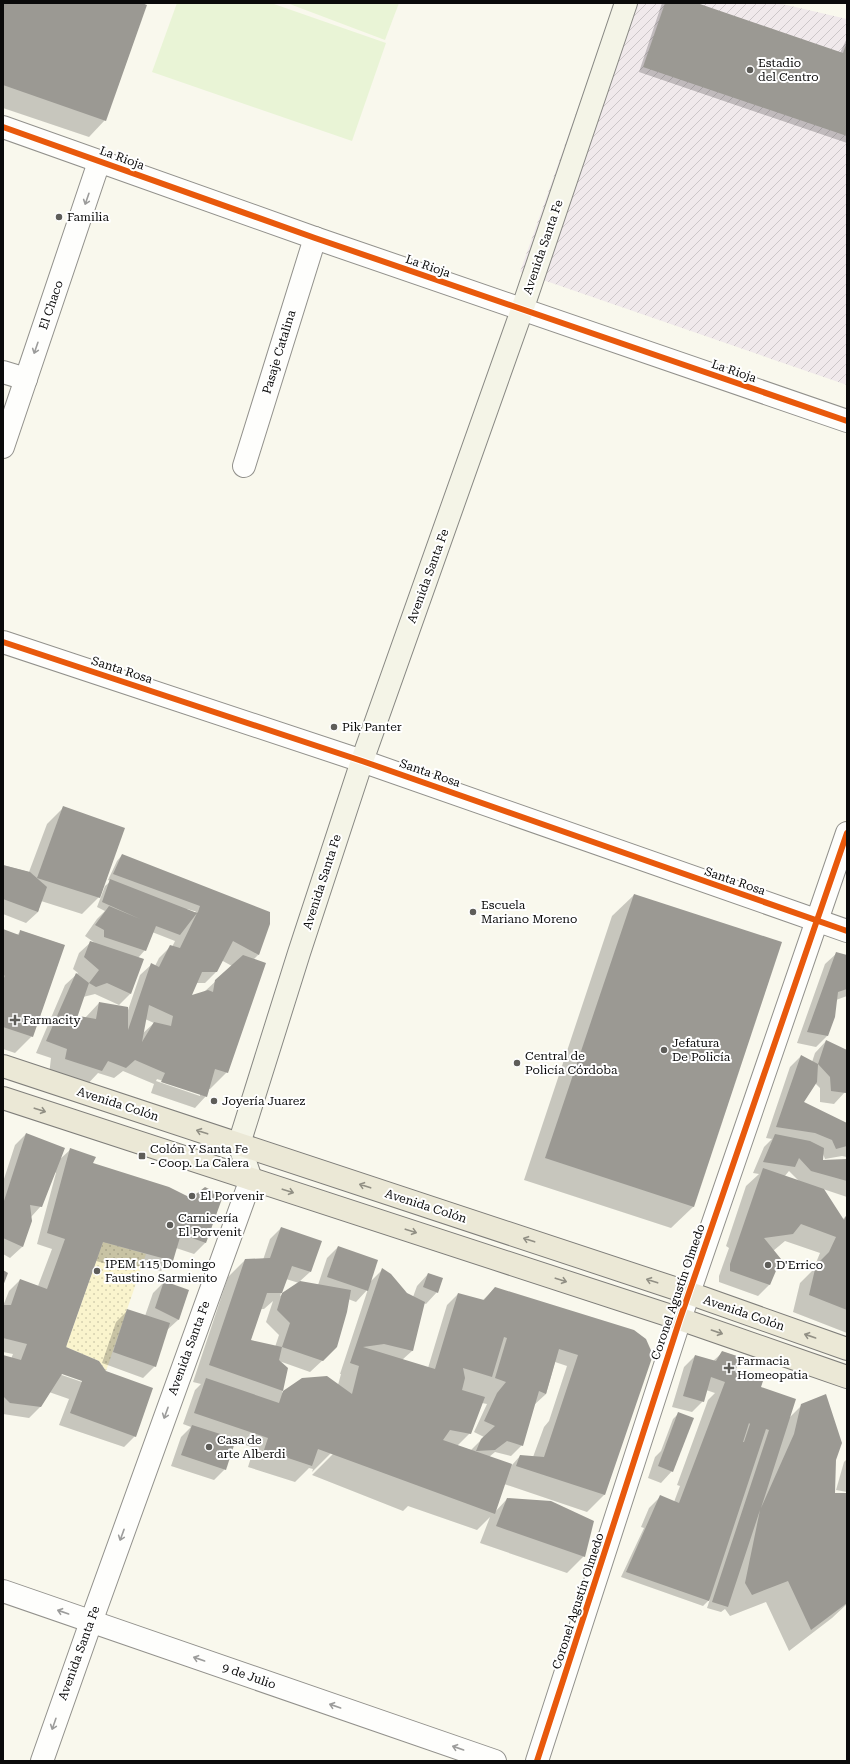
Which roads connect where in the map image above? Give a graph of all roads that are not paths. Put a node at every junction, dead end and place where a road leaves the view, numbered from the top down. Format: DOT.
graph roads {
  1 [pos="626,3"];
  2 [pos="3,127"];
  3 [pos="99,162"];
  4 [pos="315,238"];
  5 [pos="522,310"];
  6 [pos="3,372"];
  7 [pos="26,379"];
  8 [pos="847,421"];
  9 [pos="3,448"];
  10 [pos="244,466"];
  11 [pos="3,642"];
  12 [pos="362,761"];
  13 [pos="847,833"];
  14 [pos="817,922"];
  15 [pos="847,931"];
  16 [pos="3,1066"];
  17 [pos="3,1098"];
  18 [pos="239,1144"];
  19 [pos="250,1179"];
  20 [pos="689,1293"];
  21 [pos="680,1319"];
  22 [pos="847,1349"];
  23 [pos="847,1377"];
  24 [pos="3,1591"];
  25 [pos="91,1622"];
  26 [pos="42,1761"];
  27 [pos="495,1761"];
  28 [pos="537,1761"];
  1 -- 5 [label="main road, Avenida Santa Fe"];
  2 -- 3 [label="street, La Rioja"];
  3 -- 4 [label="street, La Rioja"];
  3 -- 7 [label="street, El Chaco, one-way"];
  4 -- 5 [label="street, La Rioja"];
  4 -- 10 [label="street, Pasaje Catalina"];
  5 -- 8 [label="street, La Rioja"];
  5 -- 12 [label="main road, Avenida Santa Fe"];
  6 -- 7 [label="street"];
  7 -- 9 [label="street, El Chaco"];
  11 -- 12 [label="street, Santa Rosa"];
  12 -- 14 [label="street, Santa Rosa"];
  12 -- 18 [label="main road, Avenida Santa Fe"];
  13 -- 14 [label="street, Coronel Agustín Olmedo"];
  14 -- 15 [label="street, Santa Rosa"];
  14 -- 20 [label="street, Coronel Agustín Olmedo"];
  18 -- 16 [label="main road, Avenida Colón, one-way"];
  17 -- 19 [label="main road, one-way"];
  18 -- 19 [label="main road"];
  20 -- 18 [label="main road, Avenida Colón, one-way"];
  19 -- 21 [label="main road, one-way"];
  19 -- 25 [label="street, Avenida Santa Fe, one-way"];
  20 -- 21 [label="street, Coronel Agustín Olmedo"];
  22 -- 20 [label="main road, Avenida Colón, one-way"];
  21 -- 23 [label="main road, one-way"];
  21 -- 28 [label="street, Coronel Agustín Olmedo"];
  25 -- 24 [label="street, 9 de Julio, one-way"];
  25 -- 26 [label="street, Avenida Santa Fe, one-way"];
  27 -- 25 [label="street, 9 de Julio, one-way"];
}
